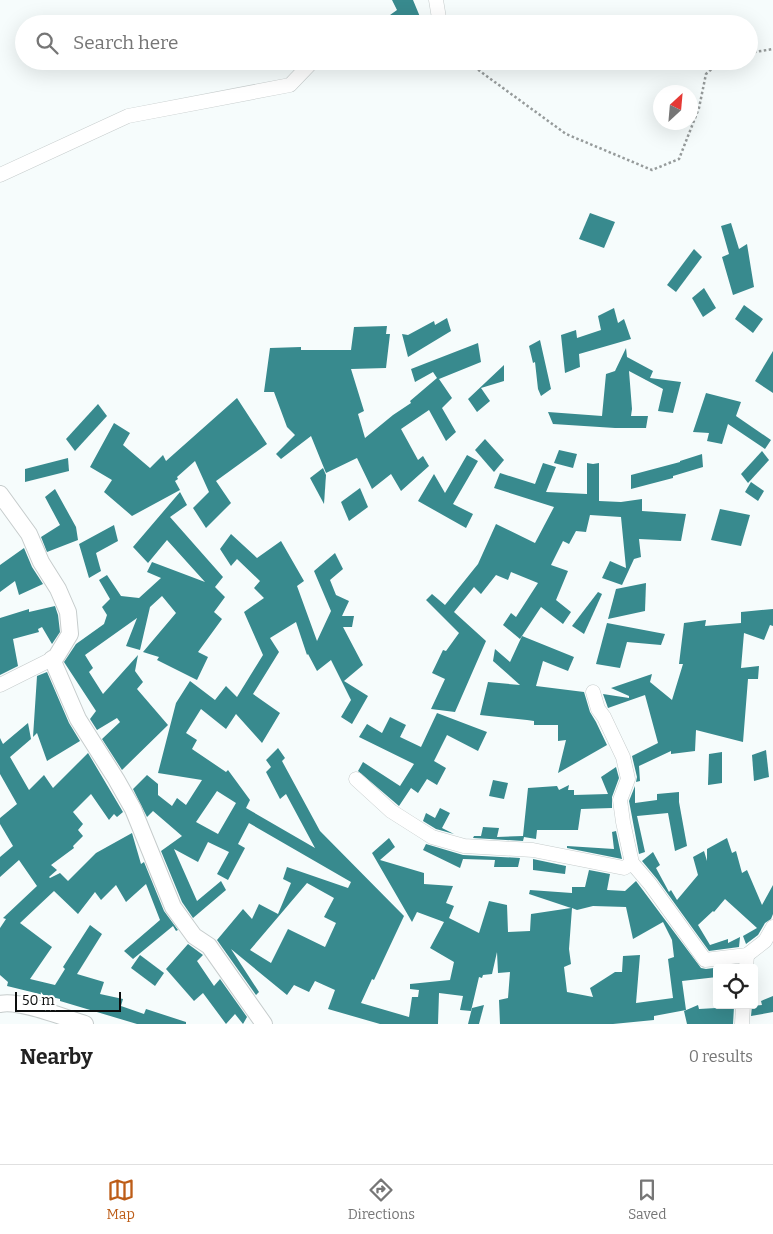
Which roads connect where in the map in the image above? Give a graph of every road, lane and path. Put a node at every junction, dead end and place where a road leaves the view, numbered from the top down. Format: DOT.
graph roads {
  1 [pos="436,0"];
  2 [pos="438,15"];
  3 [pos="773,49"];
  4 [pos="758,52"];
  5 [pos="304,70"];
  6 [pos="478,70"];
  7 [pos="711,70"];
  8 [pos="0,175"];
  9 [pos="0,494"];
  10 [pos="52,659"];
  11 [pos="0,685"];
  12 [pos="593,692"];
  13 [pos="356,779"];
  14 [pos="632,863"];
  15 [pos="773,927"];
  16 [pos="747,961"];
  17 [pos="0,1004"];
  18 [pos="743,1009"];
  19 [pos="84,1024"];
  20 [pos="264,1024"];
  21 [pos="742,1024"];
  1 -- 2 [label="street"];
  3 -- 4 [label="path"];
  5 -- 8 [label="street"];
  6 -- 7 [label="path"];
  9 -- 10 [label="street"];
  10 -- 11 [label="street"];
  10 -- 20 [label="street"];
  12 -- 14 [label="street"];
  13 -- 14 [label="street"];
  14 -- 16 [label="street"];
  15 -- 16 [label="street"];
  17 -- 19 [label="street"];
  18 -- 21 [label="street"];
}
